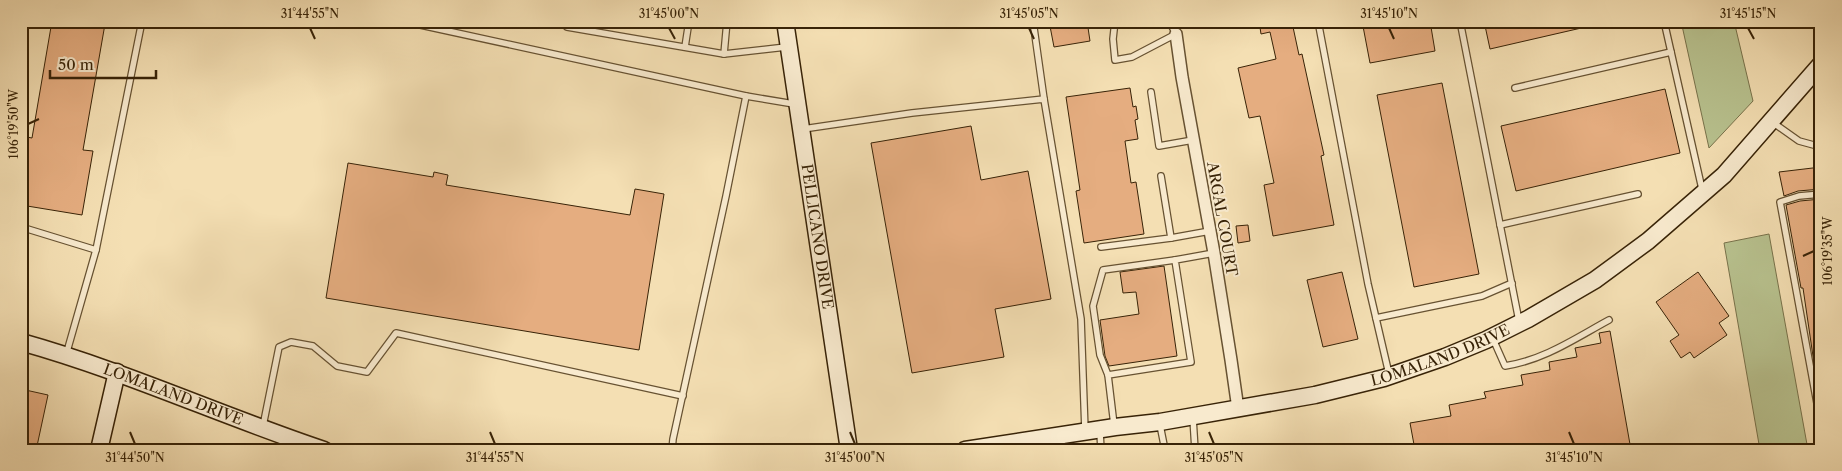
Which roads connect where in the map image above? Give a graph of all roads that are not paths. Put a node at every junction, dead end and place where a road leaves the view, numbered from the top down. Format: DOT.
graph roads {
  1 [pos="142,21"];
  2 [pos="402,21"];
  3 [pos="568,21"];
  4 [pos="689,21"];
  5 [pos="727,21"];
  6 [pos="785,21"];
  7 [pos="1033,21"];
  8 [pos="1115,21"];
  9 [pos="1169,21"];
  10 [pos="1318,21"];
  11 [pos="1460,21"];
  12 [pos="1664,21"];
  13 [pos="1176,34"];
  14 [pos="788,46"];
  15 [pos="685,47"];
  16 [pos="1671,52"];
  17 [pos="724,54"];
  18 [pos="1821,64"];
  19 [pos="1515,88"];
  20 [pos="1151,92"];
  21 [pos="746,96"];
  22 [pos="1044,99"];
  23 [pos="796,104"];
  24 [pos="1772,122"];
  25 [pos="801,129"];
  26 [pos="1193,140"];
  27 [pos="1821,147"];
  28 [pos="1161,176"];
  29 [pos="1638,194"];
  30 [pos="1703,194"];
  31 [pos="1821,194"];
  32 [pos="1500,224"];
  33 [pos="21,227"];
  34 [pos="1210,231"];
  35 [pos="1171,238"];
  36 [pos="1102,248"];
  37 [pos="96,250"];
  38 [pos="1214,253"];
  39 [pos="1175,260"];
  40 [pos="1512,283"];
  41 [pos="1376,318"];
  42 [pos="1609,320"];
  43 [pos="1520,323"];
  44 [pos="1492,337"];
  45 [pos="23,345"];
  46 [pos="66,356"];
  47 [pos="117,372"];
  48 [pos="1108,375"];
  49 [pos="1389,376"];
  50 [pos="683,396"];
  51 [pos="1238,409"];
  52 [pos="1193,416"];
  53 [pos="1160,422"];
  54 [pos="1821,425"];
  55 [pos="262,428"];
  56 [pos="1100,430"];
  57 [pos="1062,443"];
  58 [pos="99,450"];
  59 [pos="324,450"];
  60 [pos="672,450"];
  61 [pos="849,450"];
  62 [pos="965,450"];
  63 [pos="1101,450"];
  64 [pos="1165,450"];
  65 [pos="1195,450"];
  1 -- 37 [label="lane"];
  2 -- 21 [label="lane"];
  3 -- 15 [label="lane"];
  4 -- 15 [label="lane"];
  5 -- 17 [label="lane"];
  6 -- 14 [label="street, PELLICANO DRIVE"];
  7 -- 22 [label="lane"];
  8 -- 13 [label="lane"];
  9 -- 13 [label="lane"];
  10 -- 41 [label="lane"];
  11 -- 32 [label="lane"];
  12 -- 16 [label="lane"];
  13 -- 26 [label="street, ARGAL COURT"];
  14 -- 17 [label="lane"];
  14 -- 23 [label="street, PELLICANO DRIVE"];
  15 -- 17 [label="lane"];
  16 -- 19 [label="lane"];
  16 -- 30 [label="lane"];
  18 -- 24 [label="street, LOMALAND DRIVE"];
  20 -- 26 [label="lane"];
  21 -- 23 [label="lane"];
  21 -- 50 [label="lane"];
  22 -- 25 [label="lane"];
  22 -- 56 [label="lane"];
  23 -- 25 [label="street, PELLICANO DRIVE"];
  24 -- 27 [label="lane"];
  24 -- 30 [label="street, LOMALAND DRIVE"];
  25 -- 61 [label="street, PELLICANO DRIVE"];
  26 -- 34 [label="street, ARGAL COURT"];
  28 -- 35 [label="lane"];
  29 -- 32 [label="lane"];
  30 -- 43 [label="street, LOMALAND DRIVE"];
  31 -- 54 [label="lane"];
  32 -- 40 [label="lane"];
  33 -- 37 [label="lane"];
  34 -- 35 [label="lane"];
  34 -- 38 [label="street, ARGAL COURT"];
  35 -- 36 [label="lane"];
  37 -- 46 [label="lane"];
  38 -- 39 [label="lane"];
  38 -- 51 [label="street, ARGAL COURT"];
  39 -- 48 [label="lane"];
  39 -- 48 [label="lane"];
  40 -- 41 [label="lane"];
  40 -- 43 [label="lane"];
  41 -- 49 [label="lane"];
  42 -- 44 [label="lane"];
  43 -- 44 [label="street, LOMALAND DRIVE"];
  44 -- 49 [label="street, LOMALAND DRIVE"];
  45 -- 46 [label="street, LOMALAND DRIVE"];
  46 -- 47 [label="street, LOMALAND DRIVE"];
  47 -- 55 [label="street, LOMALAND DRIVE"];
  47 -- 58 [label="street"];
  48 -- 56 [label="lane"];
  49 -- 51 [label="street, LOMALAND DRIVE"];
  50 -- 55 [label="lane"];
  50 -- 60 [label="lane"];
  51 -- 52 [label="street, LOMALAND DRIVE"];
  52 -- 53 [label="street, LOMALAND DRIVE"];
  52 -- 65 [label="lane"];
  53 -- 56 [label="street, LOMALAND DRIVE"];
  53 -- 64 [label="lane"];
  55 -- 59 [label="street, LOMALAND DRIVE"];
  56 -- 57 [label="street, LOMALAND DRIVE"];
  56 -- 63 [label="lane"];
  57 -- 62 [label="street, LOMALAND DRIVE"];
}
